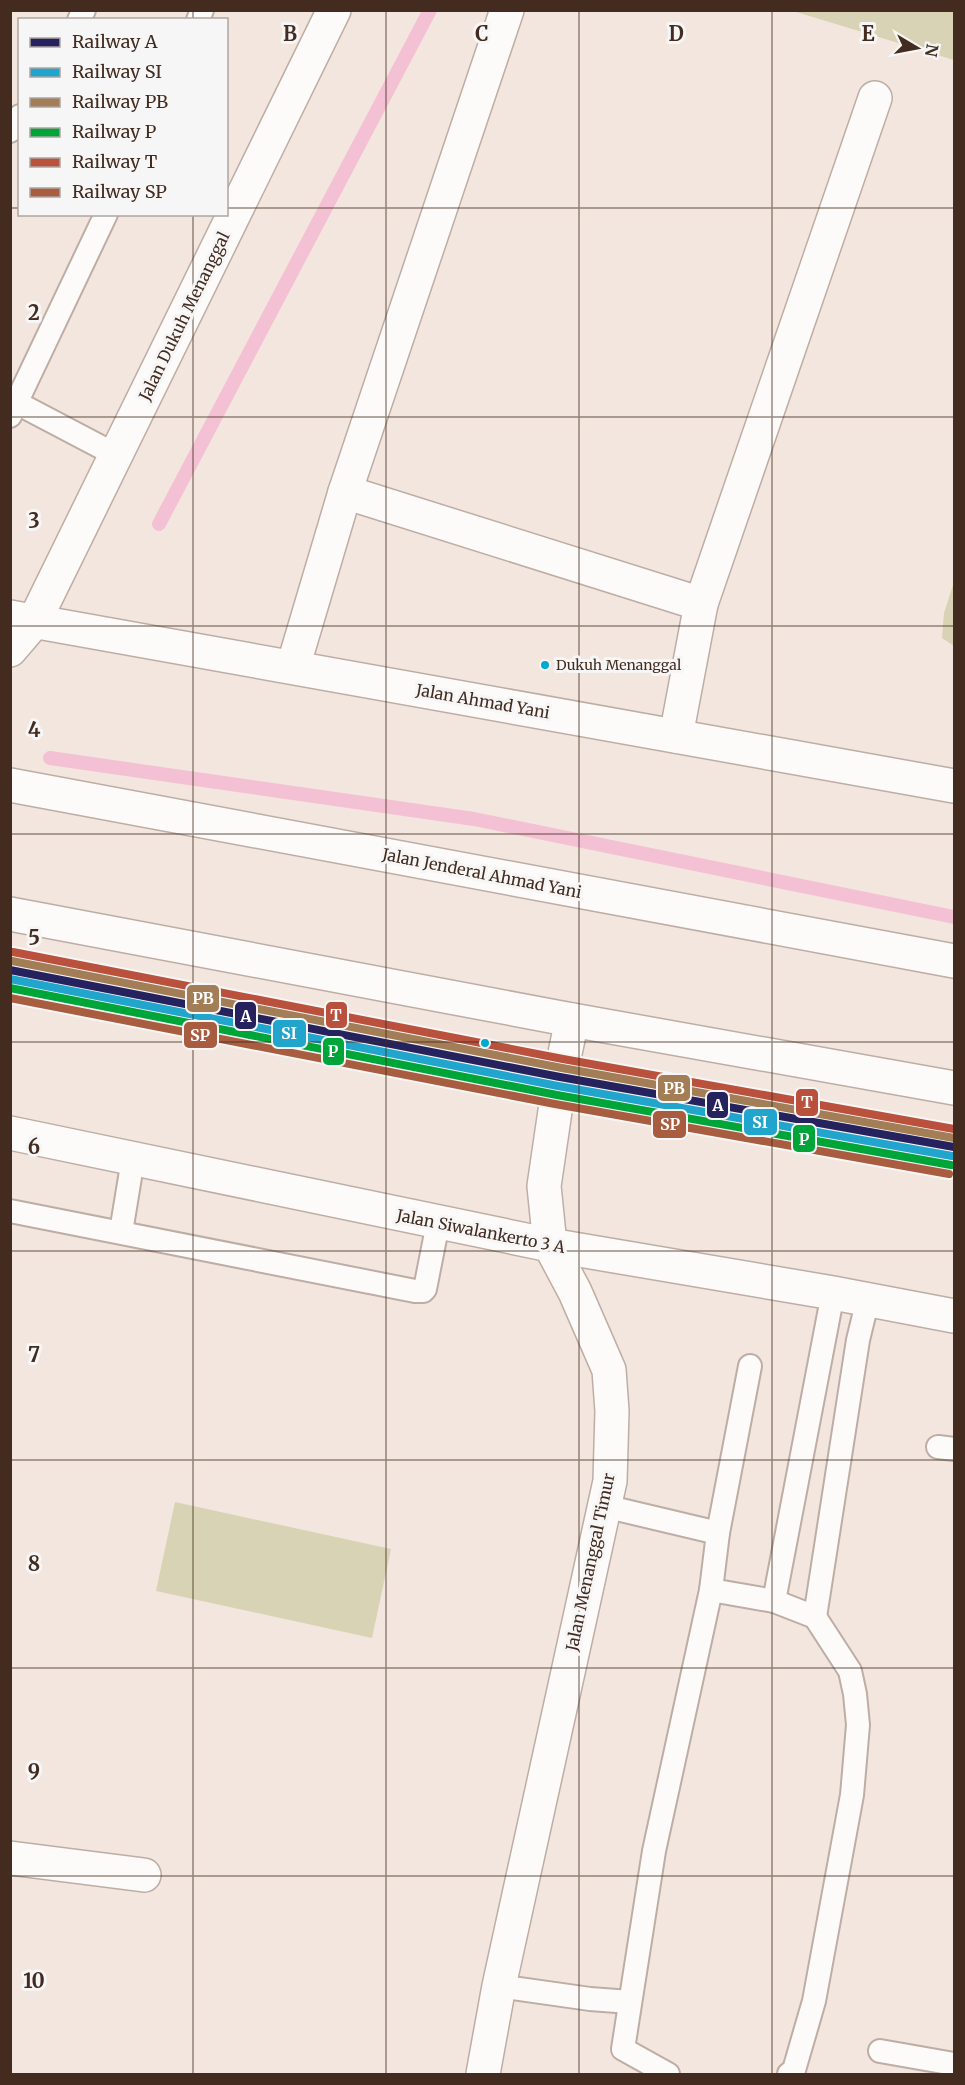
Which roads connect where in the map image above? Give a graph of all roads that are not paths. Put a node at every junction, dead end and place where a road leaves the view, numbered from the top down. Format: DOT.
graph roads {
  1 [pos="334,10"];
  2 [pos="507,10"];
  3 [pos="875,98"];
  4 [pos="105,216"];
  5 [pos="14,410"];
  6 [pos="116,455"];
  7 [pos="345,492"];
  8 [pos="701,604"];
  9 [pos="22,619"];
  10 [pos="10,650"];
  11 [pos="293,667"];
  12 [pos="676,736"];
  13 [pos="10,785"];
  14 [pos="954,786"];
  15 [pos="10,914"];
  16 [pos="954,961"];
  17 [pos="572,1020"];
  18 [pos="954,1088"];
  19 [pos="10,1133"];
  20 [pos="134,1159"];
  21 [pos="10,1211"];
  22 [pos="438,1223"];
  23 [pos="122,1232"];
  24 [pos="550,1245"];
  25 [pos="833,1293"];
  26 [pos="868,1299"];
  27 [pos="954,1316"];
  28 [pos="750,1366"];
  29 [pos="604,1506"];
  30 [pos="718,1533"];
  31 [pos="711,1590"];
  32 [pos="774,1601"];
  33 [pos="814,1617"];
  34 [pos="10,1858"];
  35 [pos="144,1875"];
  36 [pos="498,1986"];
  37 [pos="630,2002"];
  38 [pos="880,2051"];
  39 [pos="954,2064"];
  40 [pos="483,2074"];
  41 [pos="668,2074"];
  42 [pos="789,2074"];
  1 -- 6 [label="main road, Jalan Dukuh Menanggal"];
  2 -- 7 [label="main road"];
  3 -- 8 [label="main road"];
  4 -- 5 [label="lane"];
  5 -- 6 [label="lane"];
  6 -- 9 [label="main road, Jalan Dukuh Menanggal"];
  7 -- 8 [label="main road"];
  7 -- 11 [label="main road"];
  8 -- 12 [label="main road"];
  9 -- 10 [label="main road, Jalan Dukuh Menanggal"];
  9 -- 11 [label="main road, Jalan Ahmad Yani"];
  11 -- 12 [label="main road, Jalan Ahmad Yani"];
  12 -- 14 [label="main road, Jalan Ahmad Yani"];
  13 -- 16 [label="main road, Jalan Jenderal Ahmad Yani"];
  15 -- 17 [label="main road"];
  17 -- 18 [label="main road"];
  17 -- 24 [label="main road, Jalan Menanggal Timur"];
  19 -- 20 [label="main road, Jalan Siwalankerto 3 A"];
  20 -- 22 [label="main road, Jalan Siwalankerto 3 A"];
  20 -- 23 [label="lane"];
  21 -- 23 [label="lane"];
  22 -- 23 [label="lane"];
  22 -- 24 [label="main road, Jalan Siwalankerto 3 A"];
  24 -- 25 [label="main road, Jalan Siwalankerto 3 A"];
  24 -- 29 [label="main road, Jalan Menanggal Timur"];
  25 -- 26 [label="main road, Jalan Siwalankerto 3 A"];
  25 -- 32 [label="lane"];
  26 -- 27 [label="main road, Jalan Siwalankerto 3 A"];
  26 -- 33 [label="lane"];
  28 -- 30 [label="lane"];
  29 -- 30 [label="lane"];
  29 -- 36 [label="main road, Jalan Menanggal Timur"];
  30 -- 31 [label="lane"];
  31 -- 32 [label="lane"];
  31 -- 37 [label="lane"];
  32 -- 33 [label="lane"];
  33 -- 42 [label="lane"];
  34 -- 35 [label="main road"];
  36 -- 37 [label="lane"];
  36 -- 40 [label="main road, Jalan Menanggal Timur"];
  37 -- 41 [label="lane"];
  38 -- 39 [label="lane"];
}
